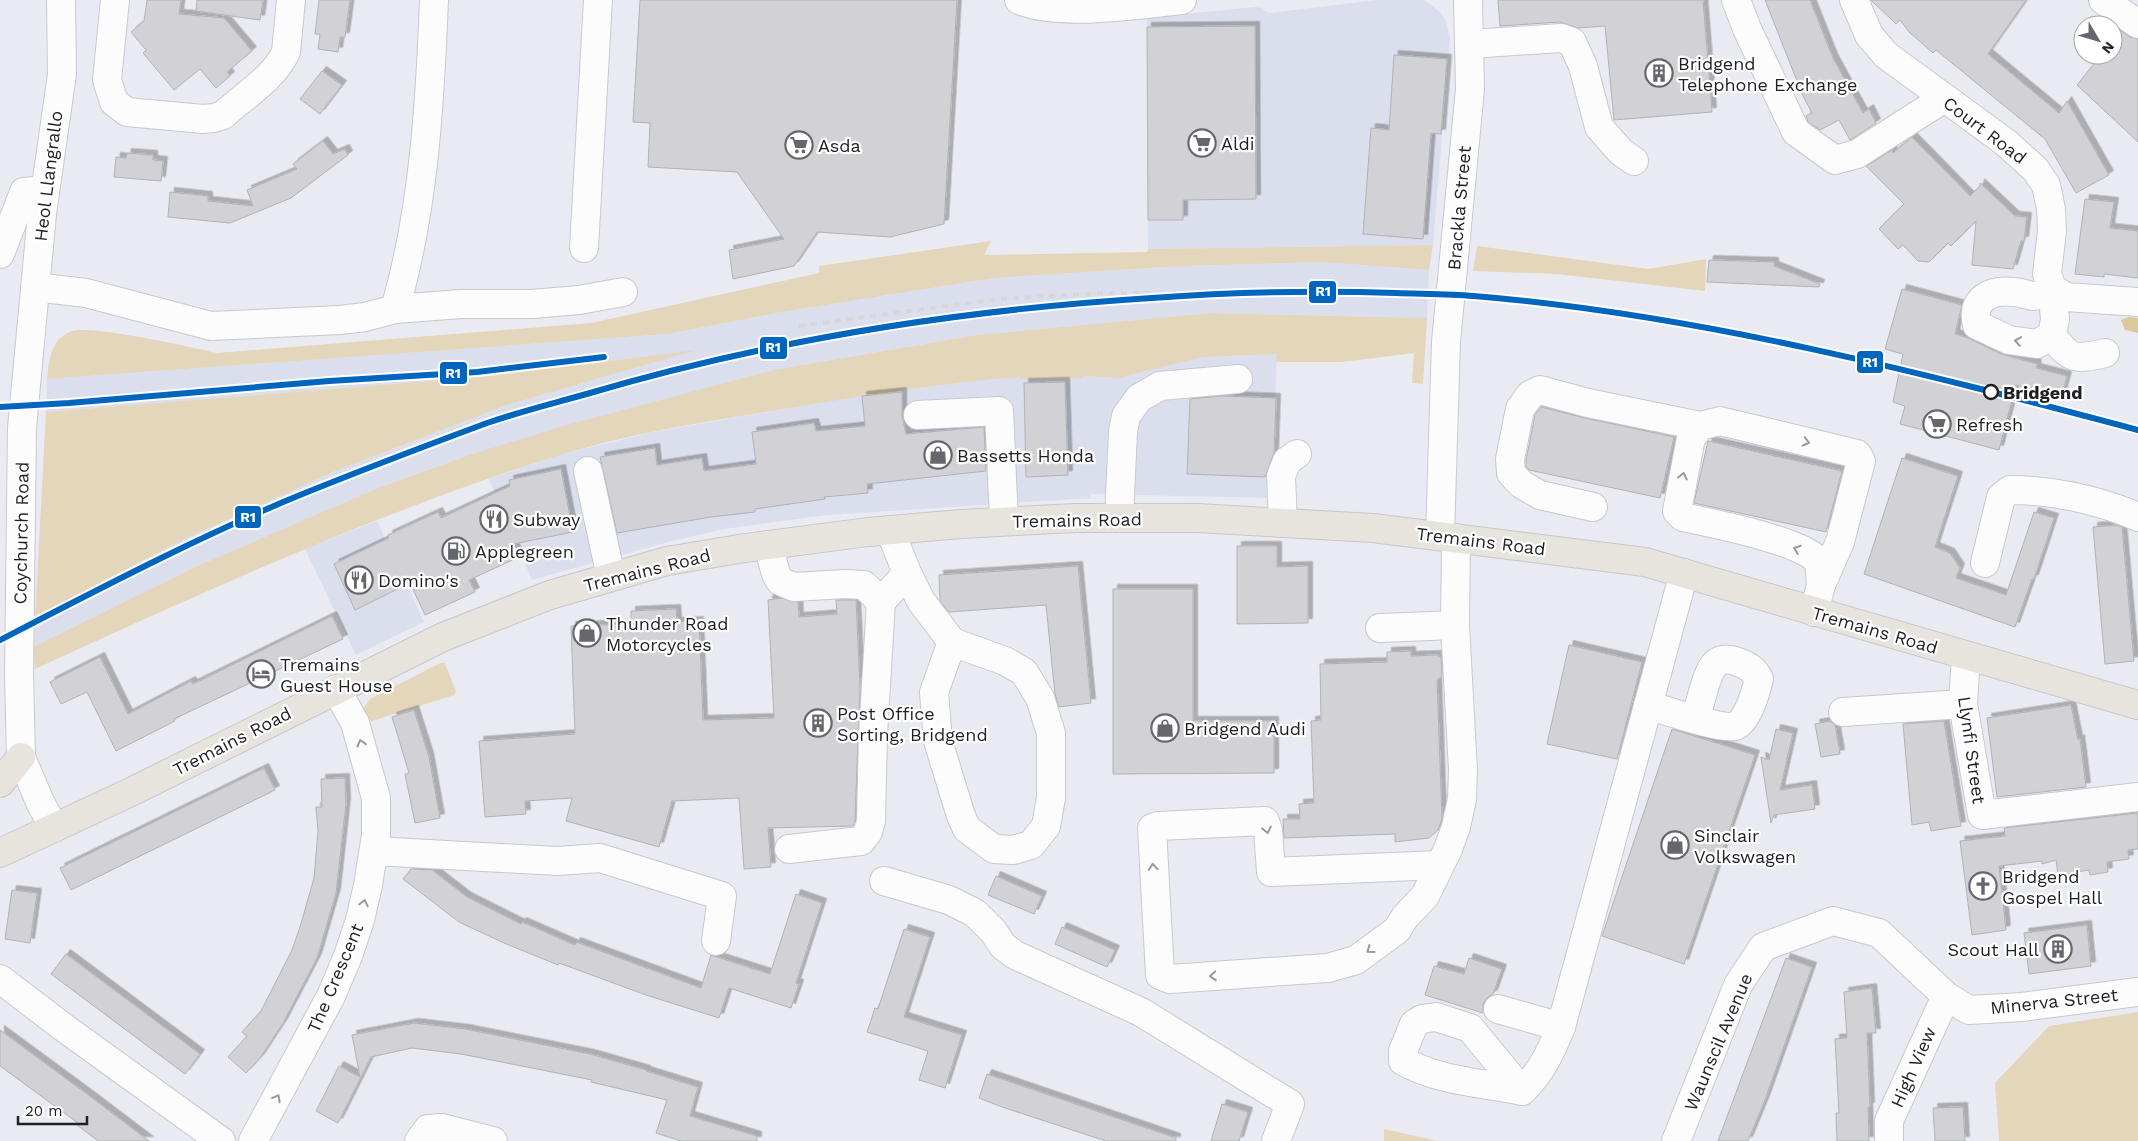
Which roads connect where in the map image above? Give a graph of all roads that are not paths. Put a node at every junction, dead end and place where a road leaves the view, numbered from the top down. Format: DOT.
graph roads {
  1 [pos="61,0"];
  2 [pos="115,0"];
  3 [pos="291,0"];
  4 [pos="434,0"];
  5 [pos="598,0"];
  6 [pos="1019,0"];
  7 [pos="1182,0"];
  8 [pos="1468,0"];
  9 [pos="1736,0"];
  10 [pos="1854,0"];
  11 [pos="2103,0"];
  12 [pos="2138,24"];
  13 [pos="1470,44"];
  14 [pos="1943,99"];
  15 [pos="1634,161"];
  16 [pos="45,190"];
  17 [pos="584,248"];
  18 [pos="0,254"];
  19 [pos="35,287"];
  20 [pos="2052,288"];
  21 [pos="623,292"];
  22 [pos="2138,302"];
  23 [pos="395,309"];
  24 [pos="29,351"];
  25 [pos="1238,379"];
  26 [pos="918,415"];
  27 [pos="1700,426"];
  28 [pos="1297,454"];
  29 [pos="588,472"];
  30 [pos="1593,507"];
  31 [pos="10,510"];
  32 [pos="2138,517"];
  33 [pos="1119,518"];
  34 [pos="1004,521"];
  35 [pos="1282,523"];
  36 [pos="890,530"];
  37 [pos="1448,537"];
  38 [pos="768,545"];
  39 [pos="1985,563"];
  40 [pos="906,573"];
  41 [pos="1684,573"];
  42 [pos="611,577"];
  43 [pos="1821,585"];
  44 [pos="881,602"];
  45 [pos="1814,612"];
  46 [pos="1455,625"];
  47 [pos="1380,628"];
  48 [pos="952,642"];
  49 [pos="1966,656"];
  50 [pos="336,689"];
  51 [pos="1963,704"];
  52 [pos="1648,705"];
  53 [pos="2138,706"];
  54 [pos="1843,712"];
  55 [pos="1696,718"];
  56 [pos="21,757"];
  57 [pos="0,783"];
  58 [pos="2138,797"];
  59 [pos="54,828"];
  60 [pos="789,849"];
  61 [pos="374,850"];
  62 [pos="0,853"];
  63 [pos="1440,865"];
  64 [pos="884,881"];
  65 [pos="716,941"];
  66 [pos="0,979"];
  67 [pos="2138,992"];
  68 [pos="1946,996"];
  69 [pos="1498,1009"];
  70 [pos="1969,1010"];
  71 [pos="1560,1027"];
  72 [pos="1522,1091"];
  73 [pos="221,1141"];
  74 [pos="253,1141"];
  75 [pos="420,1141"];
  76 [pos="493,1141"];
  77 [pos="1276,1141"];
  78 [pos="1676,1141"];
  79 [pos="1889,1141"];
  1 -- 16 [label="street, Heol Llangrallo"];
  2 -- 3 [label="street"];
  4 -- 23 [label="street"];
  5 -- 17 [label="street"];
  6 -- 7 [label="street"];
  8 -- 13 [label="street, Brackla Street"];
  9 -- 14 [label="street"];
  10 -- 14 [label="street, Court Road"];
  11 -- 12 [label="street"];
  13 -- 15 [label="street"];
  13 -- 37 [label="street, Brackla Street"];
  14 -- 20 [label="street, Court Road"];
  16 -- 18 [label="street"];
  16 -- 19 [label="street, Heol Llangrallo"];
  19 -- 23 [label="street"];
  19 -- 24 [label="street, Heol Llangrallo"];
  20 -- 20 [label="street, Court Road, one-way"];
  20 -- 22 [label="street"];
  21 -- 23 [label="street"];
  24 -- 31 [label="street, Coychurch Road"];
  25 -- 33 [label="street"];
  26 -- 34 [label="street"];
  27 -- 30 [label="street"];
  43 -- 27 [label="street, one-way"];
  27 -- 43 [label="street, one-way"];
  28 -- 35 [label="street"];
  29 -- 42 [label="street"];
  31 -- 56 [label="street, Coychurch Road"];
  32 -- 39 [label="street"];
  33 -- 34 [label="main road, Tremains Road"];
  33 -- 35 [label="main road, Tremains Road"];
  34 -- 36 [label="main road, Tremains Road"];
  35 -- 37 [label="main road, Tremains Road"];
  36 -- 38 [label="main road, Tremains Road"];
  36 -- 40 [label="street"];
  37 -- 41 [label="main road, Tremains Road"];
  37 -- 46 [label="street, Brackla Street"];
  38 -- 42 [label="main road, Tremains Road"];
  38 -- 44 [label="street"];
  40 -- 44 [label="street"];
  40 -- 48 [label="street"];
  41 -- 45 [label="main road, Tremains Road"];
  41 -- 52 [label="street"];
  42 -- 50 [label="main road, Tremains Road"];
  43 -- 45 [label="street"];
  44 -- 60 [label="street"];
  45 -- 49 [label="main road, Tremains Road"];
  46 -- 47 [label="street"];
  46 -- 63 [label="street, Brackla Street"];
  48 -- 48 [label="street"];
  49 -- 51 [label="street, Llynfi Street"];
  49 -- 53 [label="main road, Tremains Road"];
  50 -- 59 [label="main road, Tremains Road"];
  61 -- 50 [label="street, The Crescent, one-way"];
  51 -- 54 [label="street"];
  51 -- 58 [label="street, Llynfi Street"];
  52 -- 55 [label="street"];
  52 -- 71 [label="street"];
  56 -- 57 [label="main road"];
  56 -- 59 [label="street, Coychurch Road"];
  59 -- 62 [label="main road"];
  61 -- 65 [label="street"];
  74 -- 61 [label="street, The Crescent, one-way"];
  63 -- 63 [label="street, Brackla Street, one-way"];
  64 -- 77 [label="street"];
  66 -- 73 [label="street"];
  67 -- 70 [label="street, Minerva Street"];
  68 -- 70 [label="street, Waunscil Avenue"];
  68 -- 78 [label="street, Waunscil Avenue"];
  68 -- 79 [label="street, High View"];
  69 -- 71 [label="street"];
  71 -- 72 [label="street"];
  75 -- 76 [label="street"];
}
